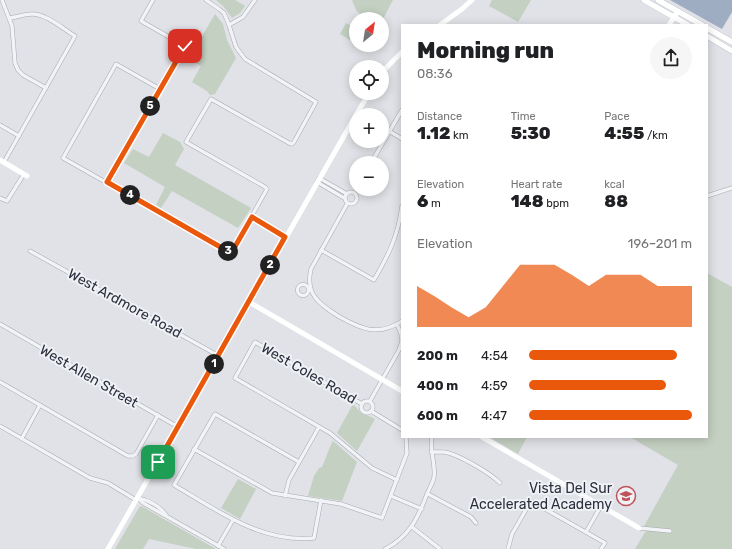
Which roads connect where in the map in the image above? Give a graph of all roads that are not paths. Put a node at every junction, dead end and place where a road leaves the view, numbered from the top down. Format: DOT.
graph roads {
  1 [pos="2,0"];
  2 [pos="153,0"];
  3 [pos="206,0"];
  4 [pos="255,0"];
  5 [pos="472,0"];
  6 [pos="644,0"];
  7 [pos="658,0"];
  8 [pos="677,11"];
  9 [pos="674,17"];
  10 [pos="10,18"];
  11 [pos="441,24"];
  12 [pos="670,24"];
  13 [pos="686,24"];
  14 [pos="700,24"];
  15 [pos="229,25"];
  16 [pos="708,29"];
  17 [pos="708,37"];
  18 [pos="732,42"];
  19 [pos="732,51"];
  20 [pos="401,53"];
  21 [pos="389,66"];
  22 [pos="46,88"];
  23 [pos="160,89"];
  24 [pos="401,112"];
  25 [pos="0,125"];
  26 [pos="349,127"];
  27 [pos="389,131"];
  28 [pos="19,136"];
  29 [pos="401,138"];
  30 [pos="2,161"];
  31 [pos="26,175"];
  32 [pos="318,180"];
  33 [pos="107,182"];
  34 [pos="732,188"];
  35 [pos="347,194"];
  36 [pos="357,196"];
  37 [pos="708,196"];
  38 [pos="0,198"];
  39 [pos="344,198"];
  40 [pos="348,204"];
  41 [pos="401,212"];
  42 [pos="252,217"];
  43 [pos="285,237"];
  44 [pos="321,250"];
  45 [pos="30,251"];
  46 [pos="250,302"];
  47 [pos="401,322"];
  48 [pos="0,324"];
  49 [pos="397,324"];
  50 [pos="401,332"];
  51 [pos="401,351"];
  52 [pos="219,356"];
  53 [pos="383,380"];
  54 [pos="0,382"];
  55 [pos="401,390"];
  56 [pos="370,402"];
  57 [pos="362,404"];
  58 [pos="40,406"];
  59 [pos="371,411"];
  60 [pos="158,415"];
  61 [pos="0,426"];
  62 [pos="178,427"];
  63 [pos="319,427"];
  64 [pos="401,429"];
  65 [pos="22,438"];
  66 [pos="406,438"];
  67 [pos="432,438"];
  68 [pos="484,438"];
  69 [pos="194,449"];
  70 [pos="431,452"];
  71 [pos="299,462"];
  72 [pos="397,480"];
  73 [pos="500,483"];
  74 [pos="428,494"];
  75 [pos="285,496"];
  76 [pos="391,496"];
  77 [pos="137,499"];
  78 [pos="321,500"];
  79 [pos="601,506"];
  80 [pos="422,509"];
  81 [pos="233,520"];
  82 [pos="476,523"];
  83 [pos="412,527"];
  84 [pos="639,528"];
  85 [pos="670,531"];
  86 [pos="586,532"];
  87 [pos="218,546"];
  88 [pos="108,549"];
  89 [pos="224,549"];
  90 [pos="385,549"];
  91 [pos="440,549"];
  92 [pos="508,549"];
  93 [pos="602,549"];
  1 -- 10 [label="street"];
  2 -- 23 [label="street"];
  3 -- 15 [label="street"];
  4 -- 15 [label="street"];
  5 -- 11 [label="street"];
  6 -- 9 [label="main road"];
  7 -- 8 [label="main road"];
  8 -- 9 [label="street"];
  8 -- 14 [label="main road"];
  9 -- 12 [label="street"];
  9 -- 13 [label="main road"];
  10 -- 22 [label="street"];
  10 -- 22 [label="street"];
  15 -- 42 [label="street"];
  16 -- 18 [label="main road"];
  17 -- 19 [label="main road"];
  20 -- 21 [label="street"];
  22 -- 28 [label="street"];
  23 -- 33 [label="street"];
  23 -- 33 [label="street"];
  24 -- 27 [label="street"];
  25 -- 28 [label="street"];
  26 -- 32 [label="street"];
  27 -- 29 [label="street"];
  28 -- 30 [label="street"];
  30 -- 31 [label="street"];
  31 -- 38 [label="street"];
  32 -- 35 [label="street"];
  32 -- 39 [label="street"];
  32 -- 43 [label="street"];
  33 -- 42 [label="street"];
  34 -- 37 [label="street"];
  35 -- 39 [label="street"];
  36 -- 40 [label="street"];
  39 -- 40 [label="street"];
  40 -- 44 [label="street"];
  41 -- 44 [label="street"];
  42 -- 43 [label="street"];
  43 -- 46 [label="street"];
  44 -- 49 [label="street"];
  45 -- 52 [label="street, West Ardmore Road"];
  46 -- 52 [label="street"];
  46 -- 53 [label="street"];
  47 -- 49 [label="street"];
  48 -- 60 [label="street, West Allen Street"];
  49 -- 50 [label="street"];
  51 -- 53 [label="street"];
  52 -- 62 [label="street"];
  53 -- 55 [label="street"];
  53 -- 56 [label="street"];
  54 -- 58 [label="street"];
  56 -- 57 [label="street, West Coles Road"];
  56 -- 59 [label="street, West Coles Road"];
  57 -- 59 [label="street, West Coles Road"];
  57 -- 63 [label="street, West Coles Road"];
  58 -- 60 [label="street"];
  58 -- 65 [label="street"];
  59 -- 64 [label="street, West Coles Road"];
  60 -- 62 [label="street, West Allen Street"];
  61 -- 65 [label="street"];
  62 -- 77 [label="street"];
  63 -- 71 [label="street"];
  63 -- 72 [label="street"];
  65 -- 77 [label="street"];
  66 -- 72 [label="street"];
  67 -- 70 [label="street"];
  68 -- 79 [label="street"];
  69 -- 71 [label="street"];
  69 -- 75 [label="street"];
  69 -- 81 [label="street"];
  70 -- 73 [label="street"];
  70 -- 74 [label="street"];
  71 -- 75 [label="street"];
  72 -- 76 [label="street"];
  74 -- 80 [label="street"];
  74 -- 82 [label="street"];
  75 -- 78 [label="street"];
  76 -- 78 [label="street"];
  76 -- 80 [label="street"];
  77 -- 87 [label="street"];
  77 -- 88 [label="street"];
  78 -- 81 [label="street"];
  79 -- 84 [label="street"];
  79 -- 86 [label="street"];
  80 -- 83 [label="street"];
  81 -- 87 [label="street"];
  83 -- 90 [label="street"];
  83 -- 91 [label="street"];
  84 -- 85 [label="street"];
  86 -- 92 [label="street"];
  86 -- 93 [label="street"];
  87 -- 89 [label="street"];
}
